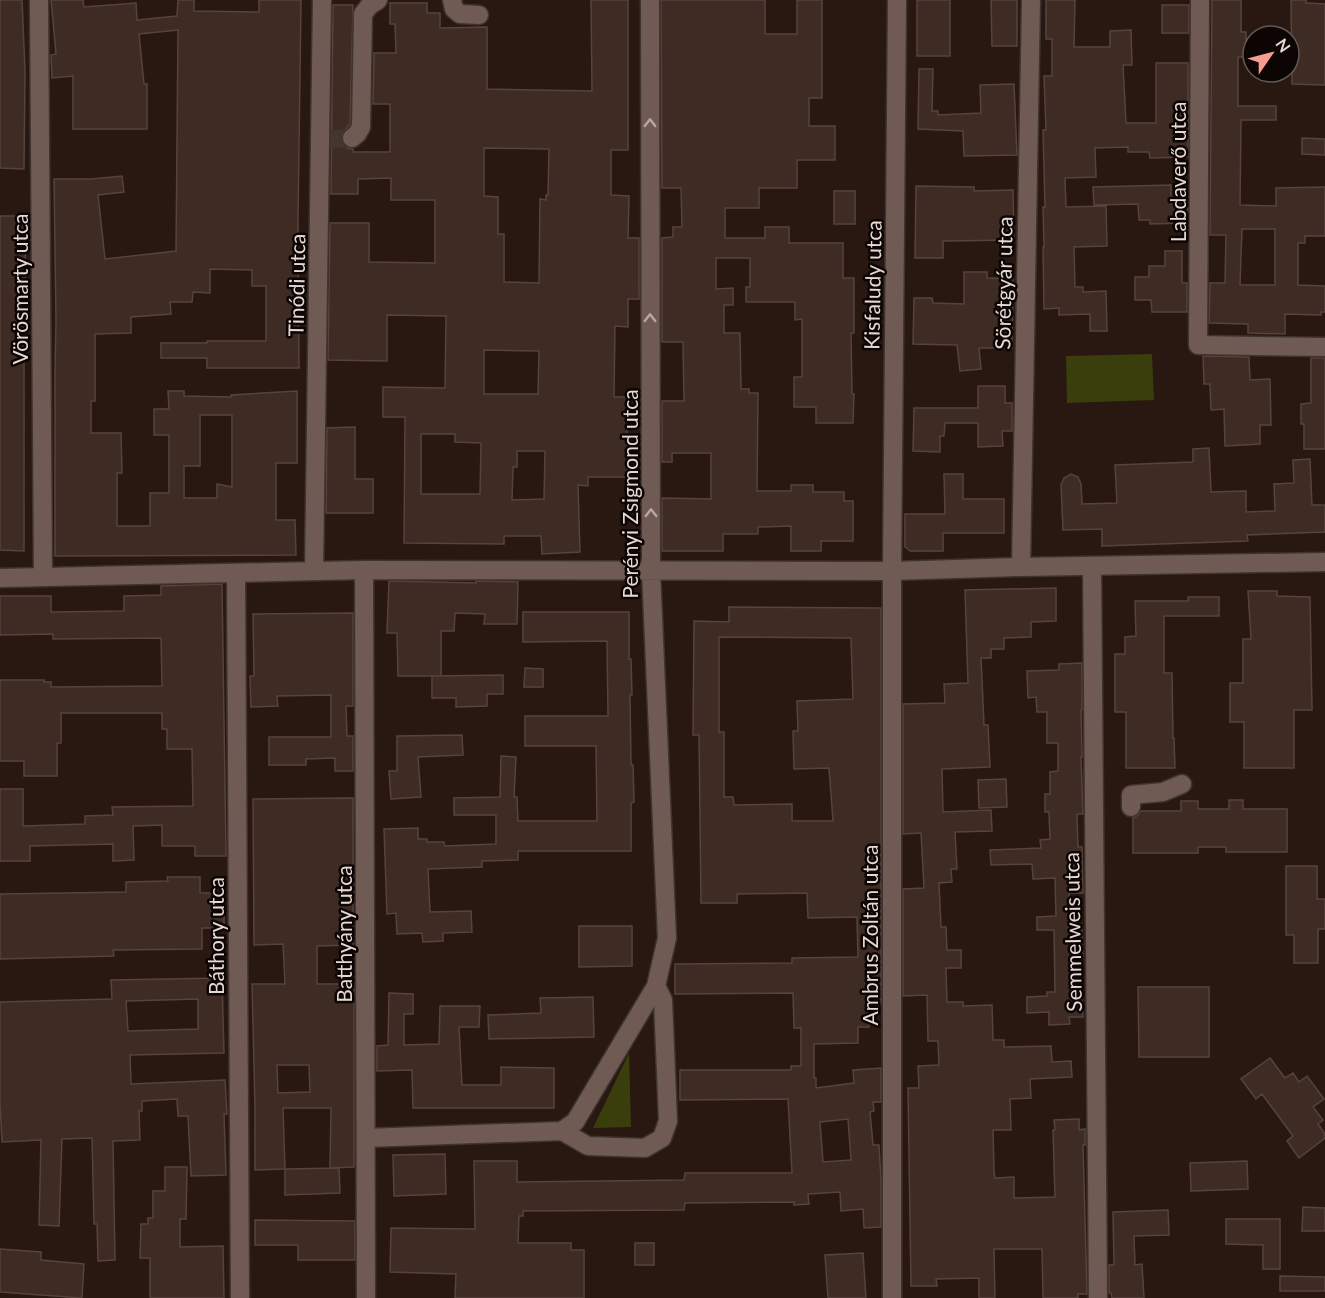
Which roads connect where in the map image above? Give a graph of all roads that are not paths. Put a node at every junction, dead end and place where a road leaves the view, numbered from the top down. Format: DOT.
graph roads {
  1 [pos="39,0"];
  2 [pos="322,0"];
  3 [pos="378,0"];
  4 [pos="439,0"];
  5 [pos="445,0"];
  6 [pos="452,0"];
  7 [pos="650,0"];
  8 [pos="897,0"];
  9 [pos="1031,0"];
  10 [pos="1200,0"];
  11 [pos="479,15"];
  12 [pos="352,138"];
  13 [pos="1325,347"];
  14 [pos="1325,562"];
  15 [pos="1092,566"];
  16 [pos="1021,567"];
  17 [pos="314,570"];
  18 [pos="364,570"];
  19 [pos="651,571"];
  20 [pos="891,571"];
  21 [pos="236,573"];
  22 [pos="44,577"];
  23 [pos="0,578"];
  24 [pos="1182,784"];
  25 [pos="1131,807"];
  26 [pos="656,986"];
  27 [pos="562,1131"];
  28 [pos="366,1138"];
  29 [pos="240,1298"];
  30 [pos="366,1298"];
  31 [pos="892,1298"];
  32 [pos="1098,1298"];
  1 -- 22 [label="street, Vörösmarty utca"];
  2 -- 17 [label="street, Tinódi utca"];
  3 -- 12 [label="street"];
  4 -- 5 [label="street"];
  6 -- 11 [label="street"];
  19 -- 7 [label="street, Perényi Zsigmond utca, one-way"];
  8 -- 20 [label="street, Kisfaludy utca"];
  9 -- 16 [label="street, Sörétgyár utca"];
  10 -- 13 [label="street, Labdaverő utca"];
  14 -- 15 [label="street"];
  15 -- 16 [label="street"];
  15 -- 32 [label="street, Semmelweis utca"];
  16 -- 20 [label="street"];
  17 -- 18 [label="street"];
  17 -- 21 [label="street"];
  18 -- 19 [label="street"];
  18 -- 28 [label="street, Batthyány utca"];
  19 -- 20 [label="street"];
  19 -- 26 [label="street, Perényi Zsigmond utca"];
  20 -- 31 [label="street, Ambrus Zoltán utca"];
  21 -- 22 [label="street"];
  21 -- 29 [label="street, Báthory utca"];
  22 -- 23 [label="street"];
  24 -- 25 [label="street"];
  26 -- 27 [label="street, Perényi Zsigmond utca"];
  26 -- 27 [label="street, Perényi Zsigmond utca"];
  27 -- 28 [label="street"];
  28 -- 30 [label="street, Batthyány utca"];
}
